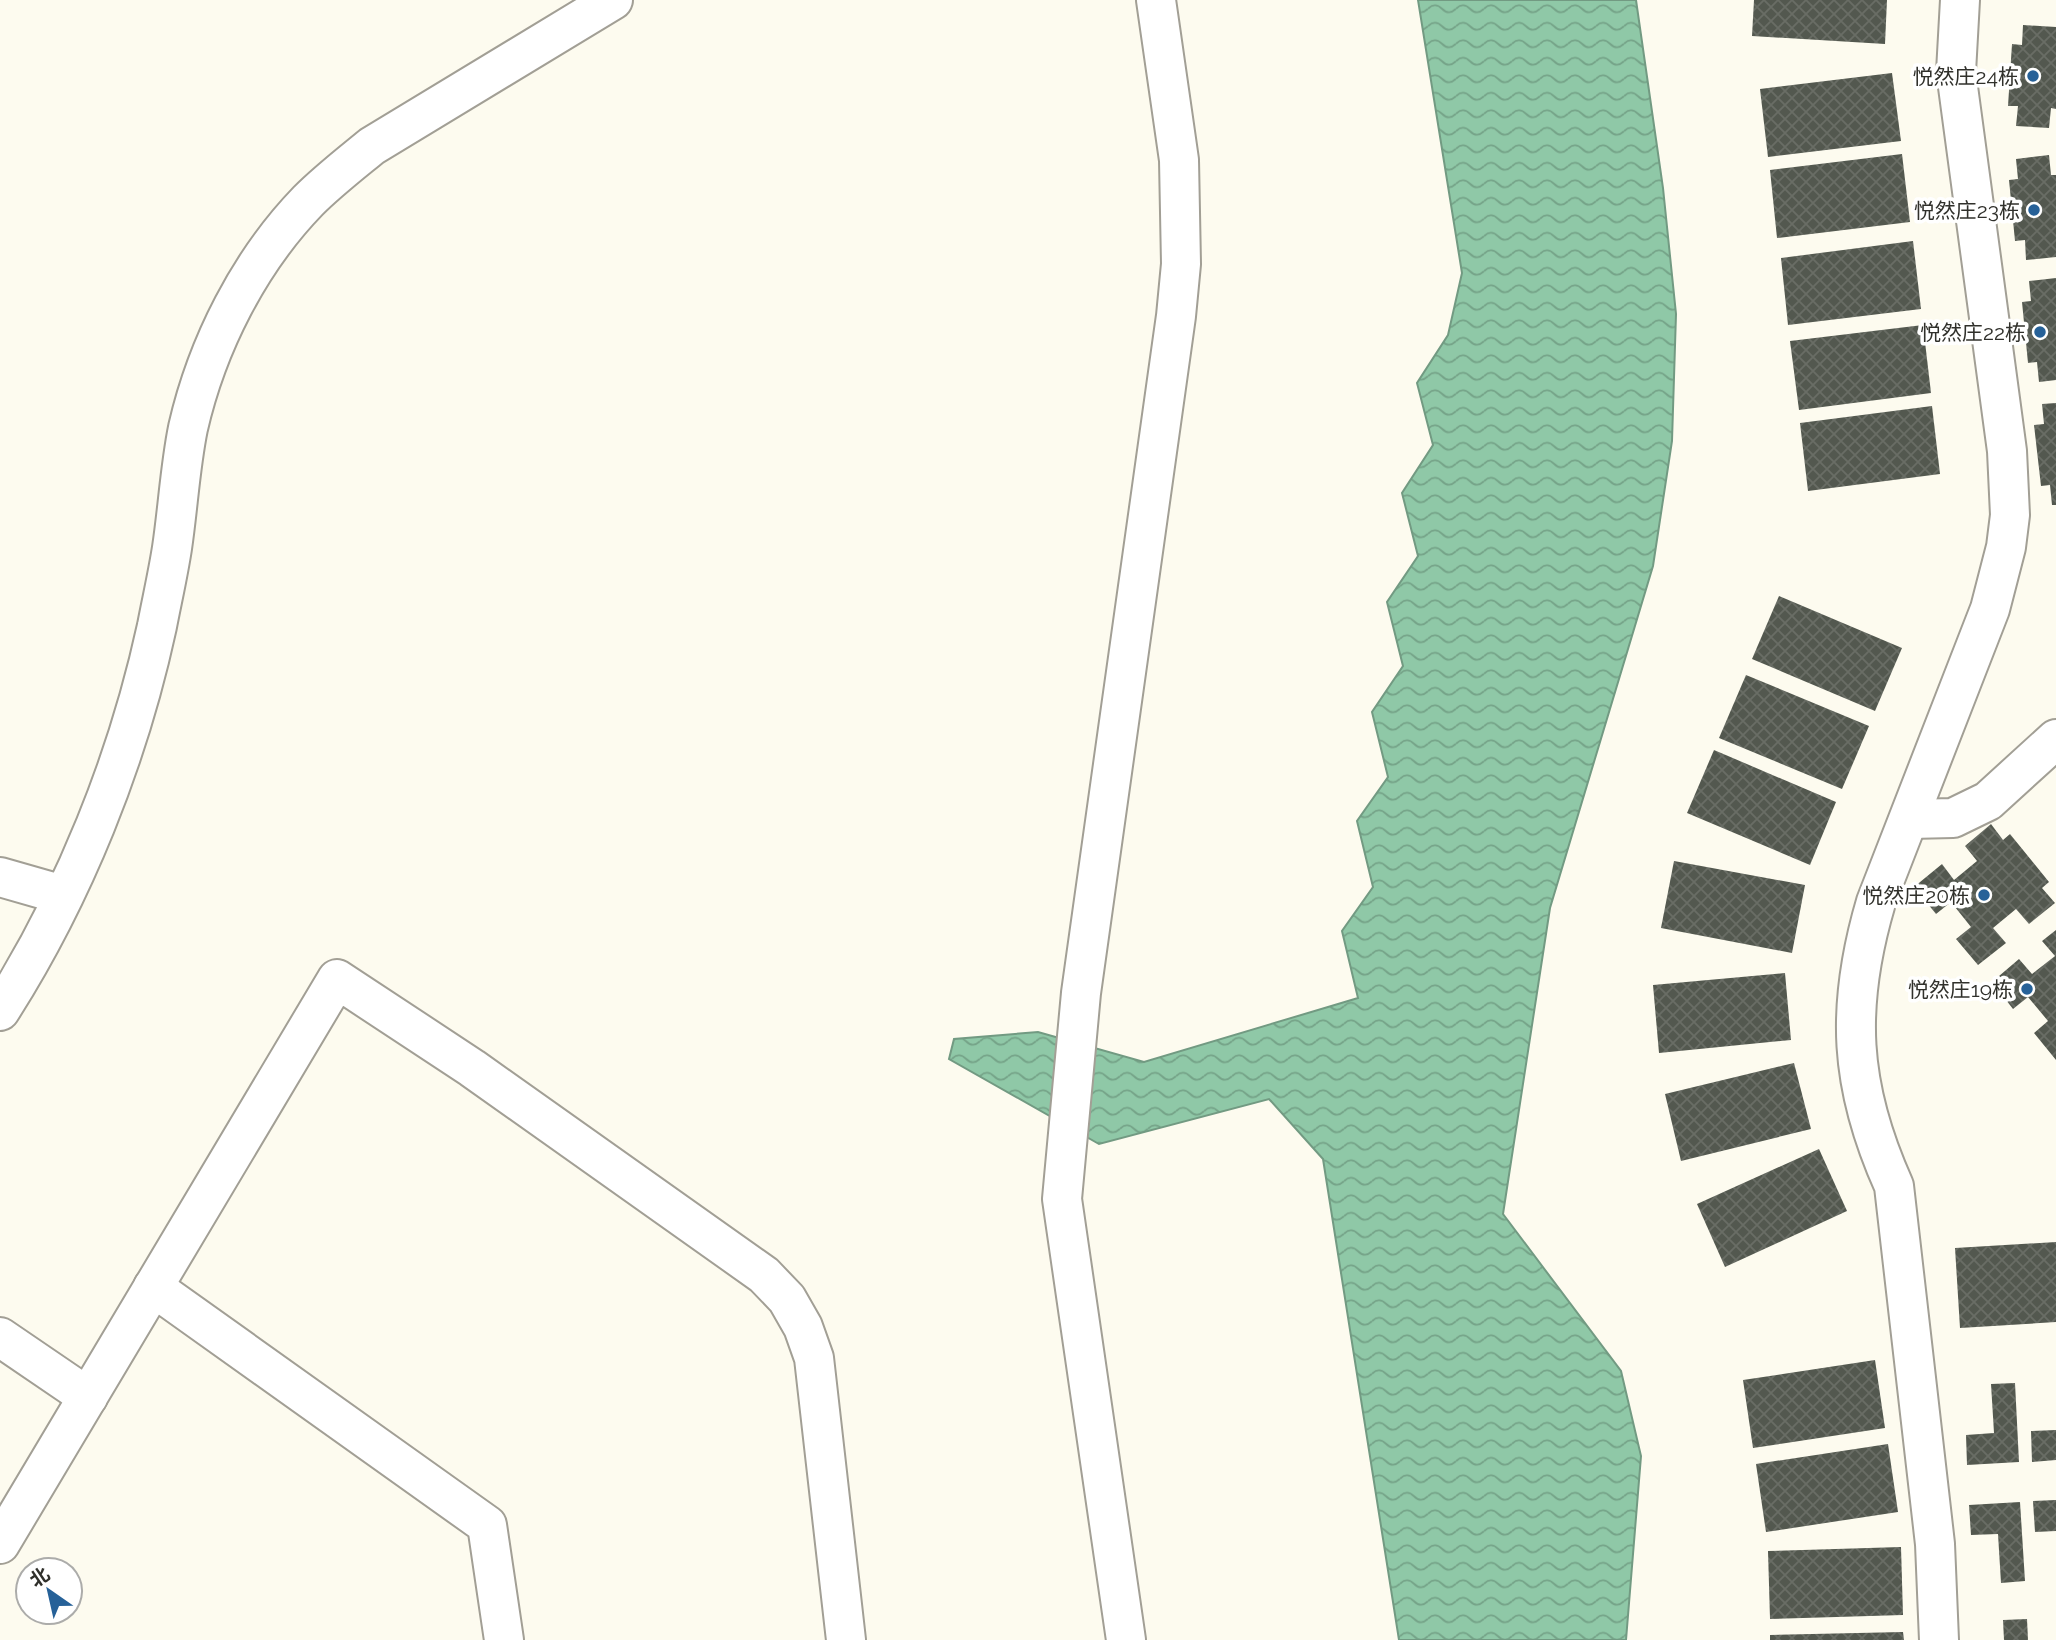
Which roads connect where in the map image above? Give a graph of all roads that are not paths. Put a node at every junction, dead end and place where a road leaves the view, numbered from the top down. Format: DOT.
graph roads {
  1 [pos="613,0"];
  2 [pos="1156,0"];
  3 [pos="1960,0"];
  4 [pos="2056,739"];
  5 [pos="1910,819"];
  6 [pos="0,877"];
  7 [pos="64,895"];
  8 [pos="0,1011"];
  9 [pos="153,1287"];
  10 [pos="0,1337"];
  11 [pos="88,1397"];
  12 [pos="0,1544"];
  13 [pos="504,1640"];
  14 [pos="846,1640"];
  15 [pos="1126,1640"];
  16 [pos="1939,1640"];
  1 -- 7 [label="lane"];
  2 -- 15 [label="lane"];
  3 -- 5 [label="lane"];
  4 -- 5 [label="lane"];
  5 -- 16 [label="lane"];
  6 -- 7 [label="lane"];
  7 -- 8 [label="lane"];
  9 -- 11 [label="lane"];
  9 -- 13 [label="lane"];
  9 -- 14 [label="lane"];
  10 -- 11 [label="lane"];
  11 -- 12 [label="lane"];
}
